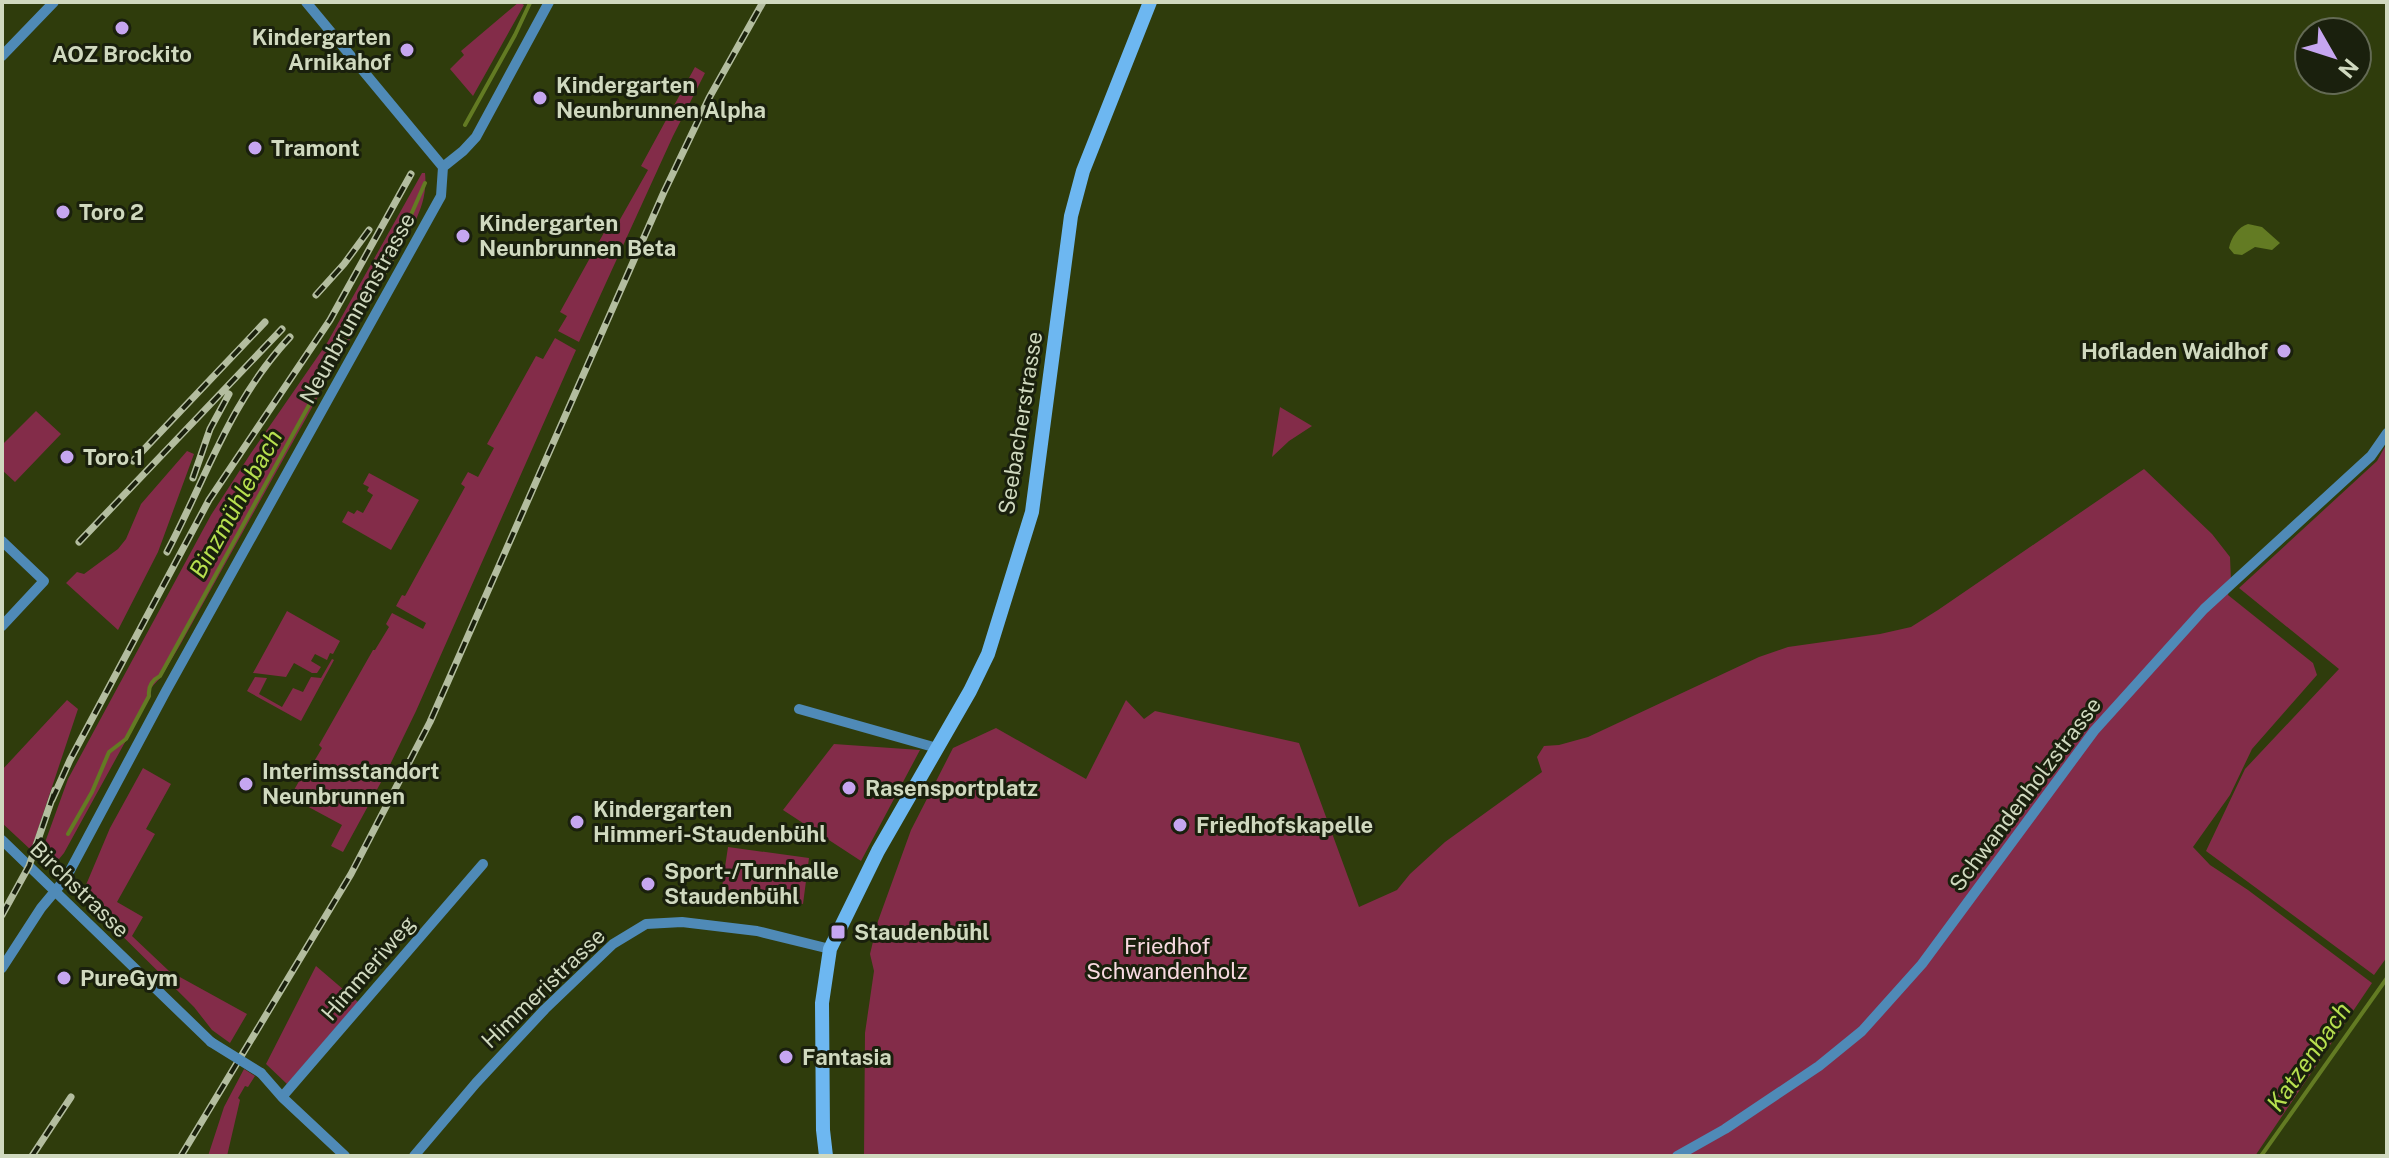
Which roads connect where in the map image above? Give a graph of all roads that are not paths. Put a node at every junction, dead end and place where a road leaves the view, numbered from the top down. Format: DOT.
graph roads {
  1 [pos="54,2"];
  2 [pos="306,2"];
  3 [pos="549,2"];
  4 [pos="1150,2"];
  5 [pos="2,56"];
  6 [pos="443,167"];
  7 [pos="2387,433"];
  8 [pos="2,541"];
  9 [pos="2,626"];
  10 [pos="799,709"];
  11 [pos="937,748"];
  12 [pos="2,840"];
  13 [pos="483,864"];
  14 [pos="55,892"];
  15 [pos="830,949"];
  16 [pos="2,968"];
  17 [pos="282,1097"];
  18 [pos="345,1156"];
  19 [pos="414,1156"];
  20 [pos="826,1156"];
  21 [pos="1677,1156"];
  1 -- 5 [label="street"];
  2 -- 6 [label="street"];
  3 -- 6 [label="street"];
  4 -- 11 [label="street, Seebacherstrasse"];
  6 -- 14 [label="street, Neunbrunnenstrasse"];
  7 -- 21 [label="street, Schwandenholzstrasse"];
  8 -- 9 [label="street"];
  10 -- 11 [label="street"];
  11 -- 15 [label="street, Seebacherstrasse"];
  12 -- 14 [label="street, Birchstrasse"];
  13 -- 17 [label="street, Himmeriweg"];
  14 -- 16 [label="street, Neunbrunnenstrasse"];
  14 -- 17 [label="street, Birchstrasse, bridge"];
  15 -- 19 [label="street, Himmeristrasse"];
  15 -- 20 [label="street, Seebacherstrasse"];
  17 -- 18 [label="street, Birchstrasse"];
}
